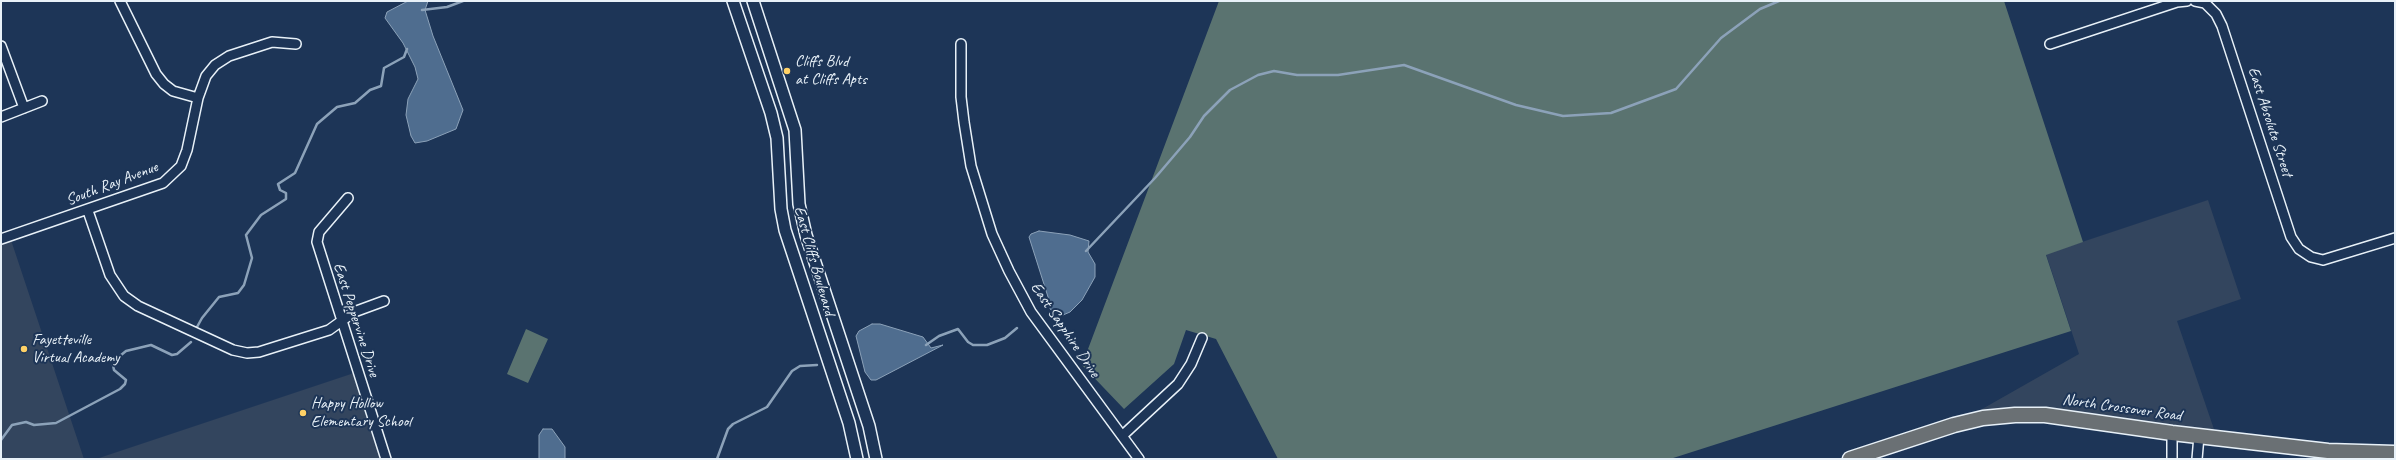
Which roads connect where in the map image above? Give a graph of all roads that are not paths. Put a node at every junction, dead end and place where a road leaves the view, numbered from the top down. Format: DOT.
graph roads {
  1 [pos="120,1"];
  2 [pos="733,1"];
  3 [pos="753,1"];
  4 [pos="2187,1"];
  5 [pos="2195,1"];
  6 [pos="296,44"];
  7 [pos="961,44"];
  8 [pos="2050,44"];
  9 [pos="1,46"];
  10 [pos="198,98"];
  11 [pos="42,100"];
  12 [pos="24,108"];
  13 [pos="1,117"];
  14 [pos="348,198"];
  15 [pos="88,211"];
  16 [pos="2395,238"];
  17 [pos="1,239"];
  18 [pos="384,301"];
  19 [pos="341,321"];
  20 [pos="1202,338"];
  21 [pos="2172,433"];
  22 [pos="1122,436"];
  23 [pos="2199,436"];
  24 [pos="2395,453"];
  25 [pos="386,459"];
  26 [pos="857,459"];
  27 [pos="876,459"];
  28 [pos="1139,459"];
  29 [pos="1850,459"];
  30 [pos="2172,459"];
  31 [pos="2197,459"];
  1 -- 10 [label="street"];
  2 -- 26 [label="street, East Cliffs Boulevard"];
  3 -- 27 [label="street, East Cliffs Boulevard"];
  4 -- 8 [label="street"];
  5 -- 16 [label="street, East Absolute Street"];
  6 -- 10 [label="street, South Ray Avenue"];
  7 -- 22 [label="street, East Sapphire Drive"];
  9 -- 12 [label="street"];
  10 -- 15 [label="street, South Ray Avenue"];
  11 -- 12 [label="street"];
  12 -- 13 [label="street"];
  14 -- 19 [label="street, East Peppervine Drive"];
  15 -- 17 [label="street, South Ray Avenue"];
  15 -- 19 [label="street"];
  18 -- 19 [label="street"];
  19 -- 25 [label="street, East Peppervine Drive"];
  20 -- 22 [label="street"];
  21 -- 23 [label="main road, North Crossover Road"];
  21 -- 29 [label="main road, North Crossover Road"];
  21 -- 30 [label="street"];
  22 -- 28 [label="street, East Sapphire Drive"];
  23 -- 24 [label="main road, North Crossover Road"];
  23 -- 31 [label="street"];
}
